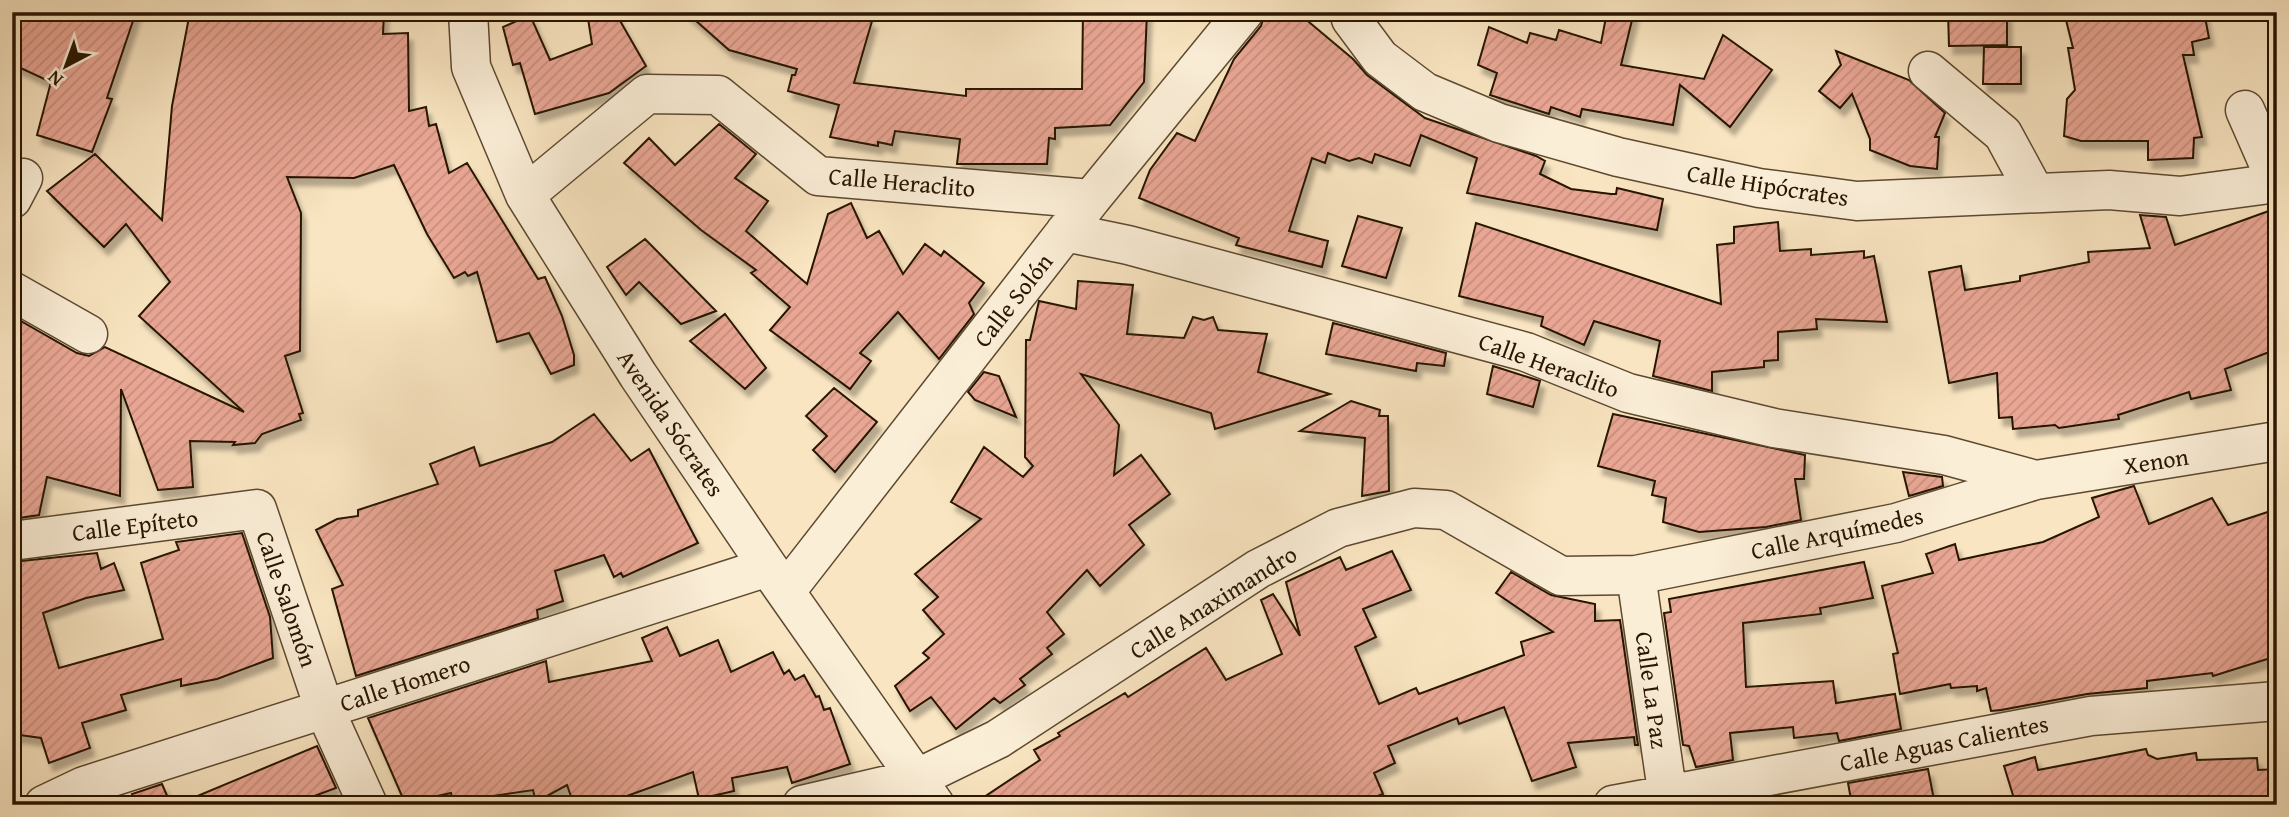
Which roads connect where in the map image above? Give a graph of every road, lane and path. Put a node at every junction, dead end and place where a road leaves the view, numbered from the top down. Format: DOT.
graph roads {
  1 [pos="468,12"];
  2 [pos="1244,12"];
  3 [pos="1349,12"];
  4 [pos="1928,71"];
  5 [pos="2245,110"];
  6 [pos="2277,183"];
  7 [pos="2035,193"];
  8 [pos="525,195"];
  9 [pos="1091,199"];
  10 [pos="1065,233"];
  11 [pos="12,291"];
  12 [pos="88,334"];
  13 [pos="2277,441"];
  14 [pos="2036,480"];
  15 [pos="257,509"];
  16 [pos="12,541"];
  17 [pos="1636,575"];
  18 [pos="777,579"];
  19 [pos="2277,701"];
  20 [pos="324,708"];
  21 [pos="927,792"];
  22 [pos="1668,799"];
  23 [pos="44,805"];
  24 [pos="368,805"];
  25 [pos="802,805"];
  26 [pos="1613,805"];
  1 -- 8 [label="street, Avenida Sócrates"];
  2 -- 9 [label="street, Calle Solón"];
  3 -- 7 [label="street, Calle Hipócrates"];
  4 -- 7 [label="street"];
  5 -- 6 [label="street"];
  6 -- 7 [label="street, Calle Hipócrates"];
  8 -- 9 [label="street, Calle Heraclito"];
  8 -- 18 [label="street, Avenida Sócrates"];
  9 -- 10 [label="street, Calle Solón"];
  10 -- 14 [label="street, Calle Heraclito"];
  10 -- 18 [label="street, Calle Solón"];
  11 -- 12 [label="street"];
  13 -- 14 [label="street, Xenon"];
  14 -- 17 [label="street, Calle Arquímedes"];
  15 -- 16 [label="street, Calle Epíteto"];
  15 -- 20 [label="street, Calle Salomón"];
  17 -- 21 [label="street, Calle Anaximandro"];
  17 -- 22 [label="street, Calle La Paz"];
  18 -- 20 [label="street, Calle Homero"];
  18 -- 21 [label="street, Avenida Sócrates"];
  19 -- 22 [label="street, Calle Aguas Calientes"];
  20 -- 23 [label="street, Calle Homero"];
  20 -- 24 [label="street, Calle Salomón"];
  21 -- 25 [label="street, Calle Anaximandro"];
  22 -- 26 [label="street, Calle Aguas Calientes"];
}
